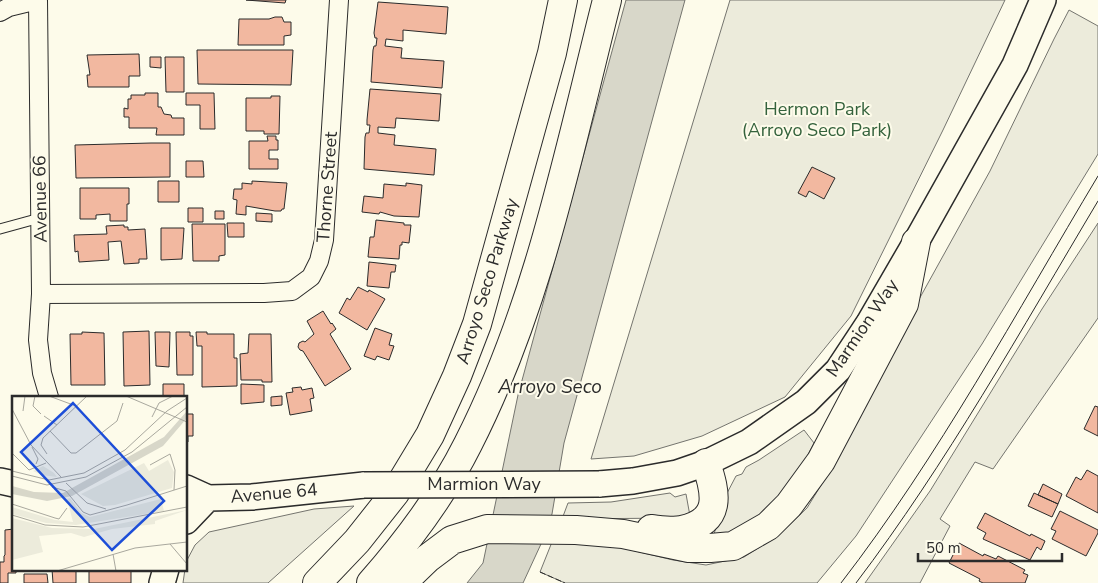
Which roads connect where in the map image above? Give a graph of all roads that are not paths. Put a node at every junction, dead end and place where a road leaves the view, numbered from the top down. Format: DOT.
graph roads {
  1 [pos="38,0"];
  2 [pos="339,0"];
  3 [pos="563,0"];
  4 [pos="607,0"];
  5 [pos="1043,0"];
  6 [pos="0,12"];
  7 [pos="40,218"];
  8 [pos="0,229"];
  9 [pos="916,242"];
  10 [pos="41,294"];
  11 [pos="49,396"];
  12 [pos="706,463"];
  13 [pos="364,485"];
  14 [pos="193,498"];
  15 [pos="188,514"];
  16 [pos="623,534"];
  17 [pos="317,583"];
  18 [pos="371,583"];
  19 [pos="402,583"];
  1 -- 6 [label="street"];
  1 -- 7 [label="street, Avenue 66"];
  2 -- 10 [label="street, Thorne Street"];
  3 -- 17 [label="highway, Arroyo Seco Parkway"];
  4 -- 18 [label="highway"];
  5 -- 9 [label="street, Marmion Way"];
  7 -- 8 [label="lane"];
  7 -- 10 [label="street, Avenue 66"];
  9 -- 12 [label="street, Marmion Way"];
  9 -- 16 [label="highway"];
  10 -- 11 [label="street, Avenue 66"];
  12 -- 13 [label="street, Marmion Way, bridge"];
  12 -- 16 [label="highway"];
  13 -- 14 [label="street, Avenue 64"];
  14 -- 15 [label="street"];
  16 -- 19 [label="highway"];
}
